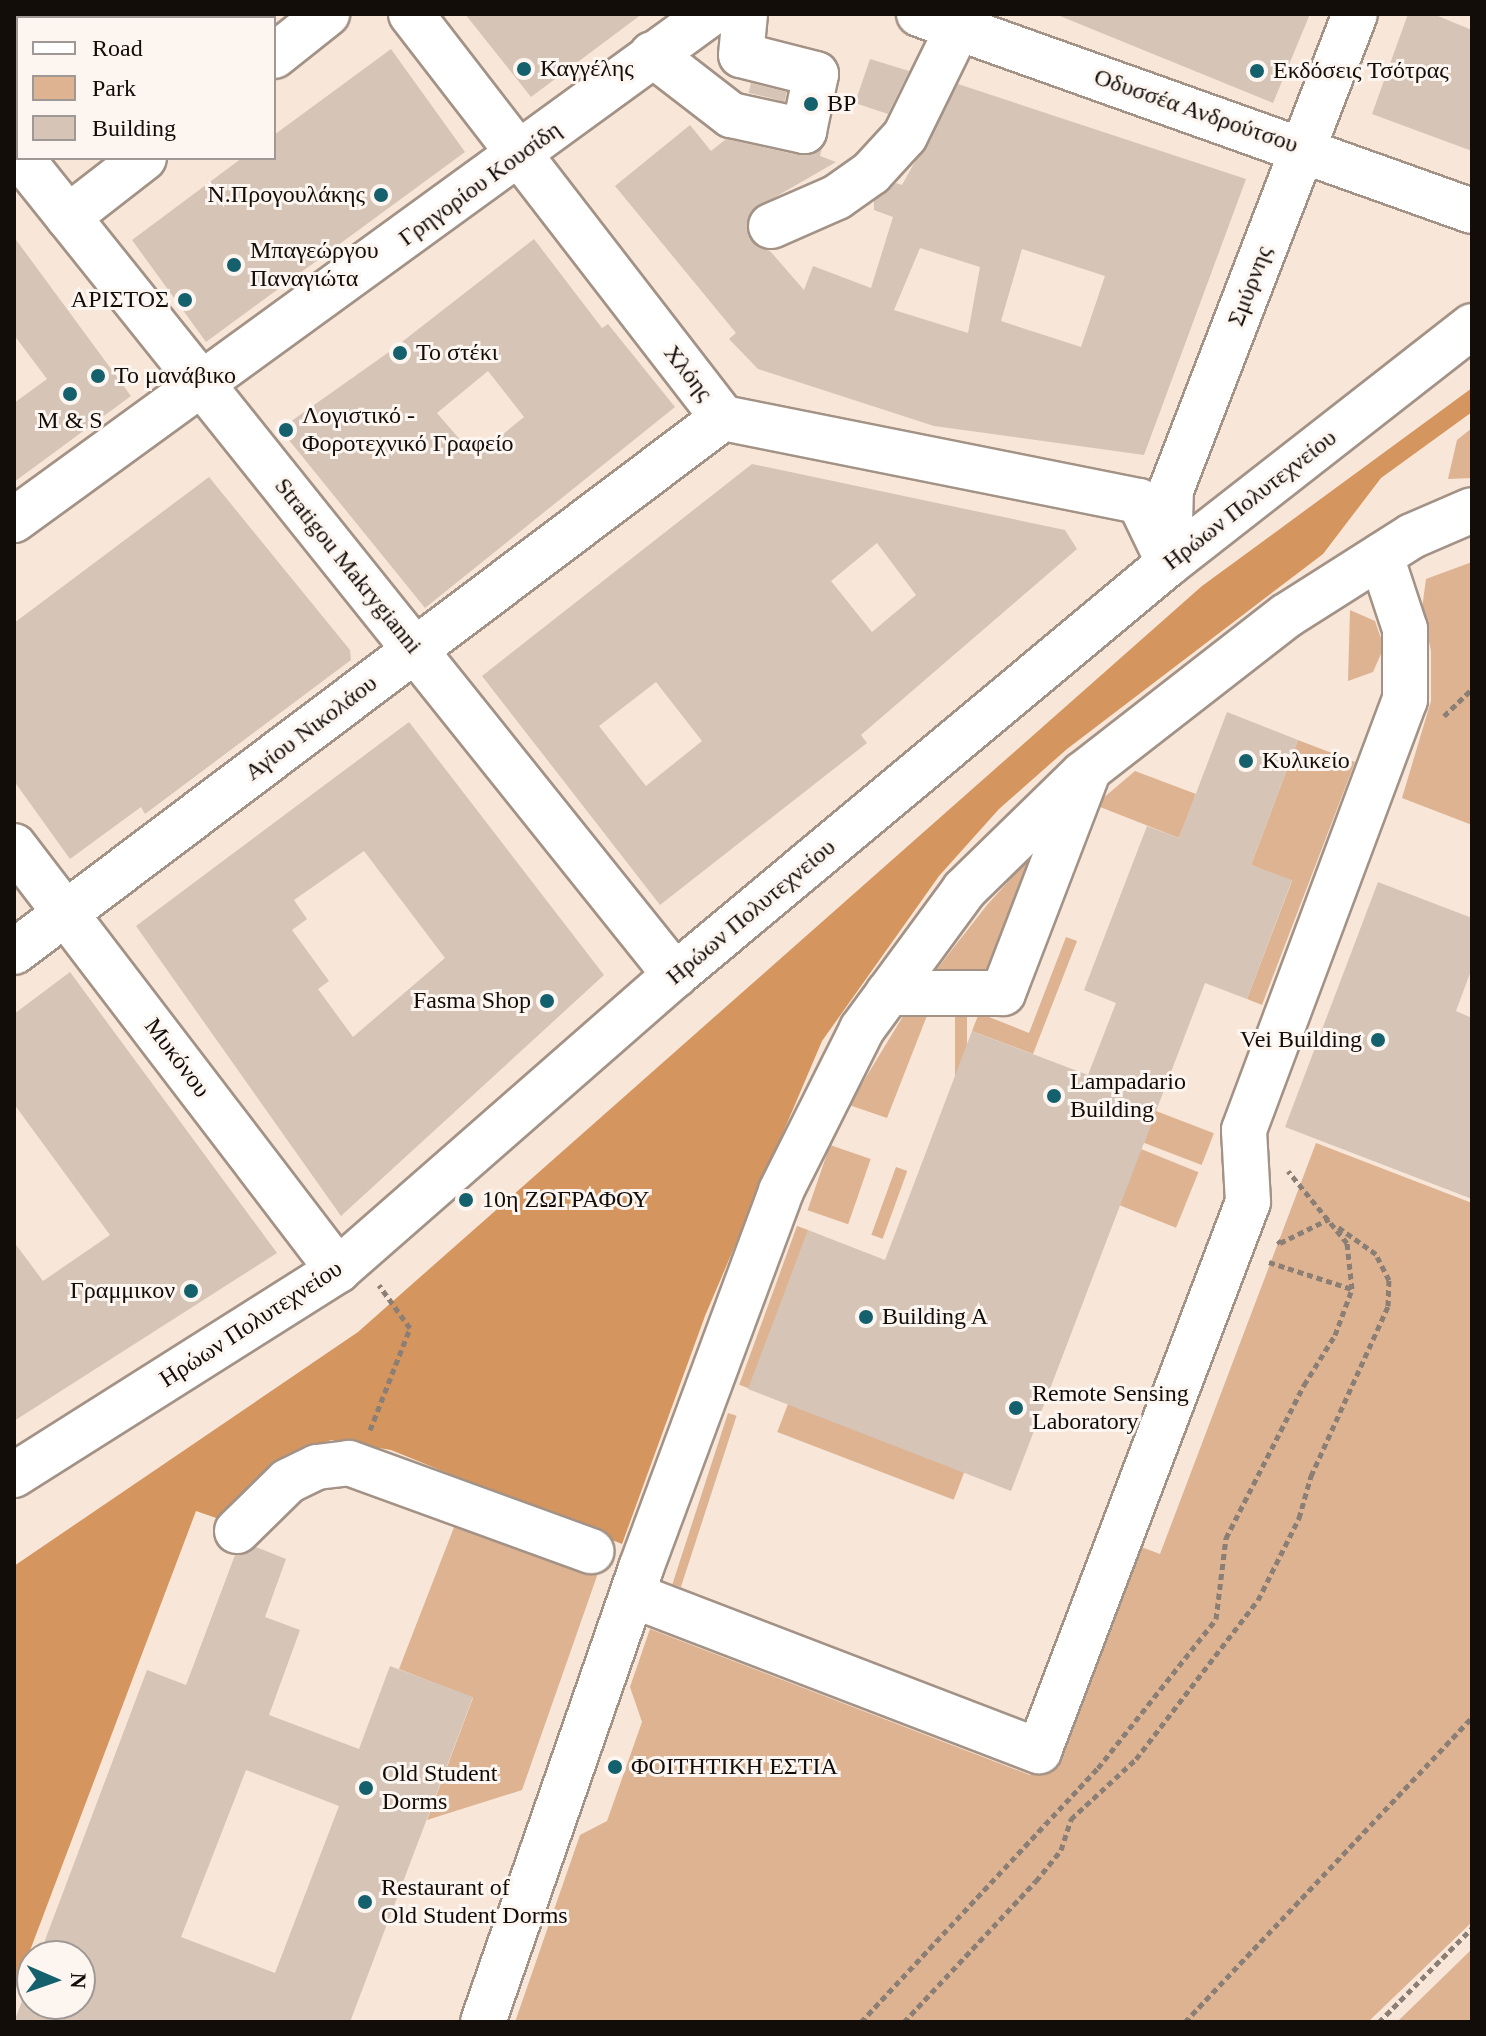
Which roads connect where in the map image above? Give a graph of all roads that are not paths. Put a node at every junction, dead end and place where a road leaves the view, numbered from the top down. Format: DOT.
graph roads {
  1 [pos="327,14"];
  2 [pos="411,14"];
  3 [pos="710,14"];
  4 [pos="745,14"];
  5 [pos="1355,14"];
  6 [pos="938,21"];
  7 [pos="276,54"];
  8 [pos="652,54"];
  9 [pos="1303,149"];
  10 [pos="521,155"];
  11 [pos="22,160"];
  12 [pos="141,160"];
  13 [pos="1472,211"];
  14 [pos="68,217"];
  15 [pos="771,226"];
  16 [pos="1472,326"];
  17 [pos="202,383"];
  18 [pos="723,418"];
  19 [pos="1472,510"];
  20 [pos="14,520"];
  21 [pos="1472,543"];
  22 [pos="1169,563"];
  23 [pos="1385,563"];
  24 [pos="415,650"];
  25 [pos="1090,768"];
  26 [pos="14,846"];
  27 [pos="67,913"];
  28 [pos="14,952"];
  29 [pos="675,975"];
  30 [pos="888,993"];
  31 [pos="347,1262"];
  32 [pos="14,1475"];
  33 [pos="237,1531"];
  34 [pos="591,1551"];
  35 [pos="632,1595"];
  36 [pos="483,2022"];
  1 -- 7 [label="street"];
  2 -- 10 [label="street, Χλόης"];
  3 -- 8 [label="street, Γρηγορίου Κουσίδη"];
  4 -- 8 [label="street"];
  5 -- 9 [label="street, Σμύρνης"];
  6 -- 9 [label="street, Οδυσσέα Ανδρούτσου"];
  6 -- 15 [label="street"];
  8 -- 10 [label="street, Γρηγορίου Κουσίδη"];
  9 -- 13 [label="street, Οδυσσέα Ανδρούτσου"];
  9 -- 22 [label="street, Σμύρνης"];
  10 -- 17 [label="street, Γρηγορίου Κουσίδη"];
  10 -- 18 [label="street, Χλόης"];
  11 -- 14 [label="street, Stratigou Makrygianni"];
  12 -- 14 [label="street"];
  14 -- 17 [label="street, Stratigou Makrygianni"];
  16 -- 22 [label="street, Ηρώων Πολυτεχνείου"];
  17 -- 20 [label="street, Γρηγορίου Κουσίδη"];
  17 -- 24 [label="street, Stratigou Makrygianni"];
  18 -- 22 [label="street, Χλόης"];
  18 -- 24 [label="street, Αγίου Νικολάου"];
  19 -- 23 [label="street"];
  21 -- 23 [label="street"];
  22 -- 29 [label="street, Ηρώων Πολυτεχνείου"];
  23 -- 25 [label="street"];
  23 -- 35 [label="street"];
  24 -- 27 [label="street, Αγίου Νικολάου"];
  24 -- 29 [label="street, Stratigou Makrygianni"];
  25 -- 30 [label="street"];
  25 -- 30 [label="street"];
  26 -- 27 [label="street, Μυκόνου"];
  27 -- 28 [label="street, Αγίου Νικολάου"];
  27 -- 31 [label="street, Μυκόνου"];
  29 -- 31 [label="street, Ηρώων Πολυτεχνείου"];
  30 -- 35 [label="street"];
  31 -- 32 [label="street, Ηρώων Πολυτεχνείου"];
  33 -- 34 [label="street"];
  35 -- 36 [label="street"];
}
